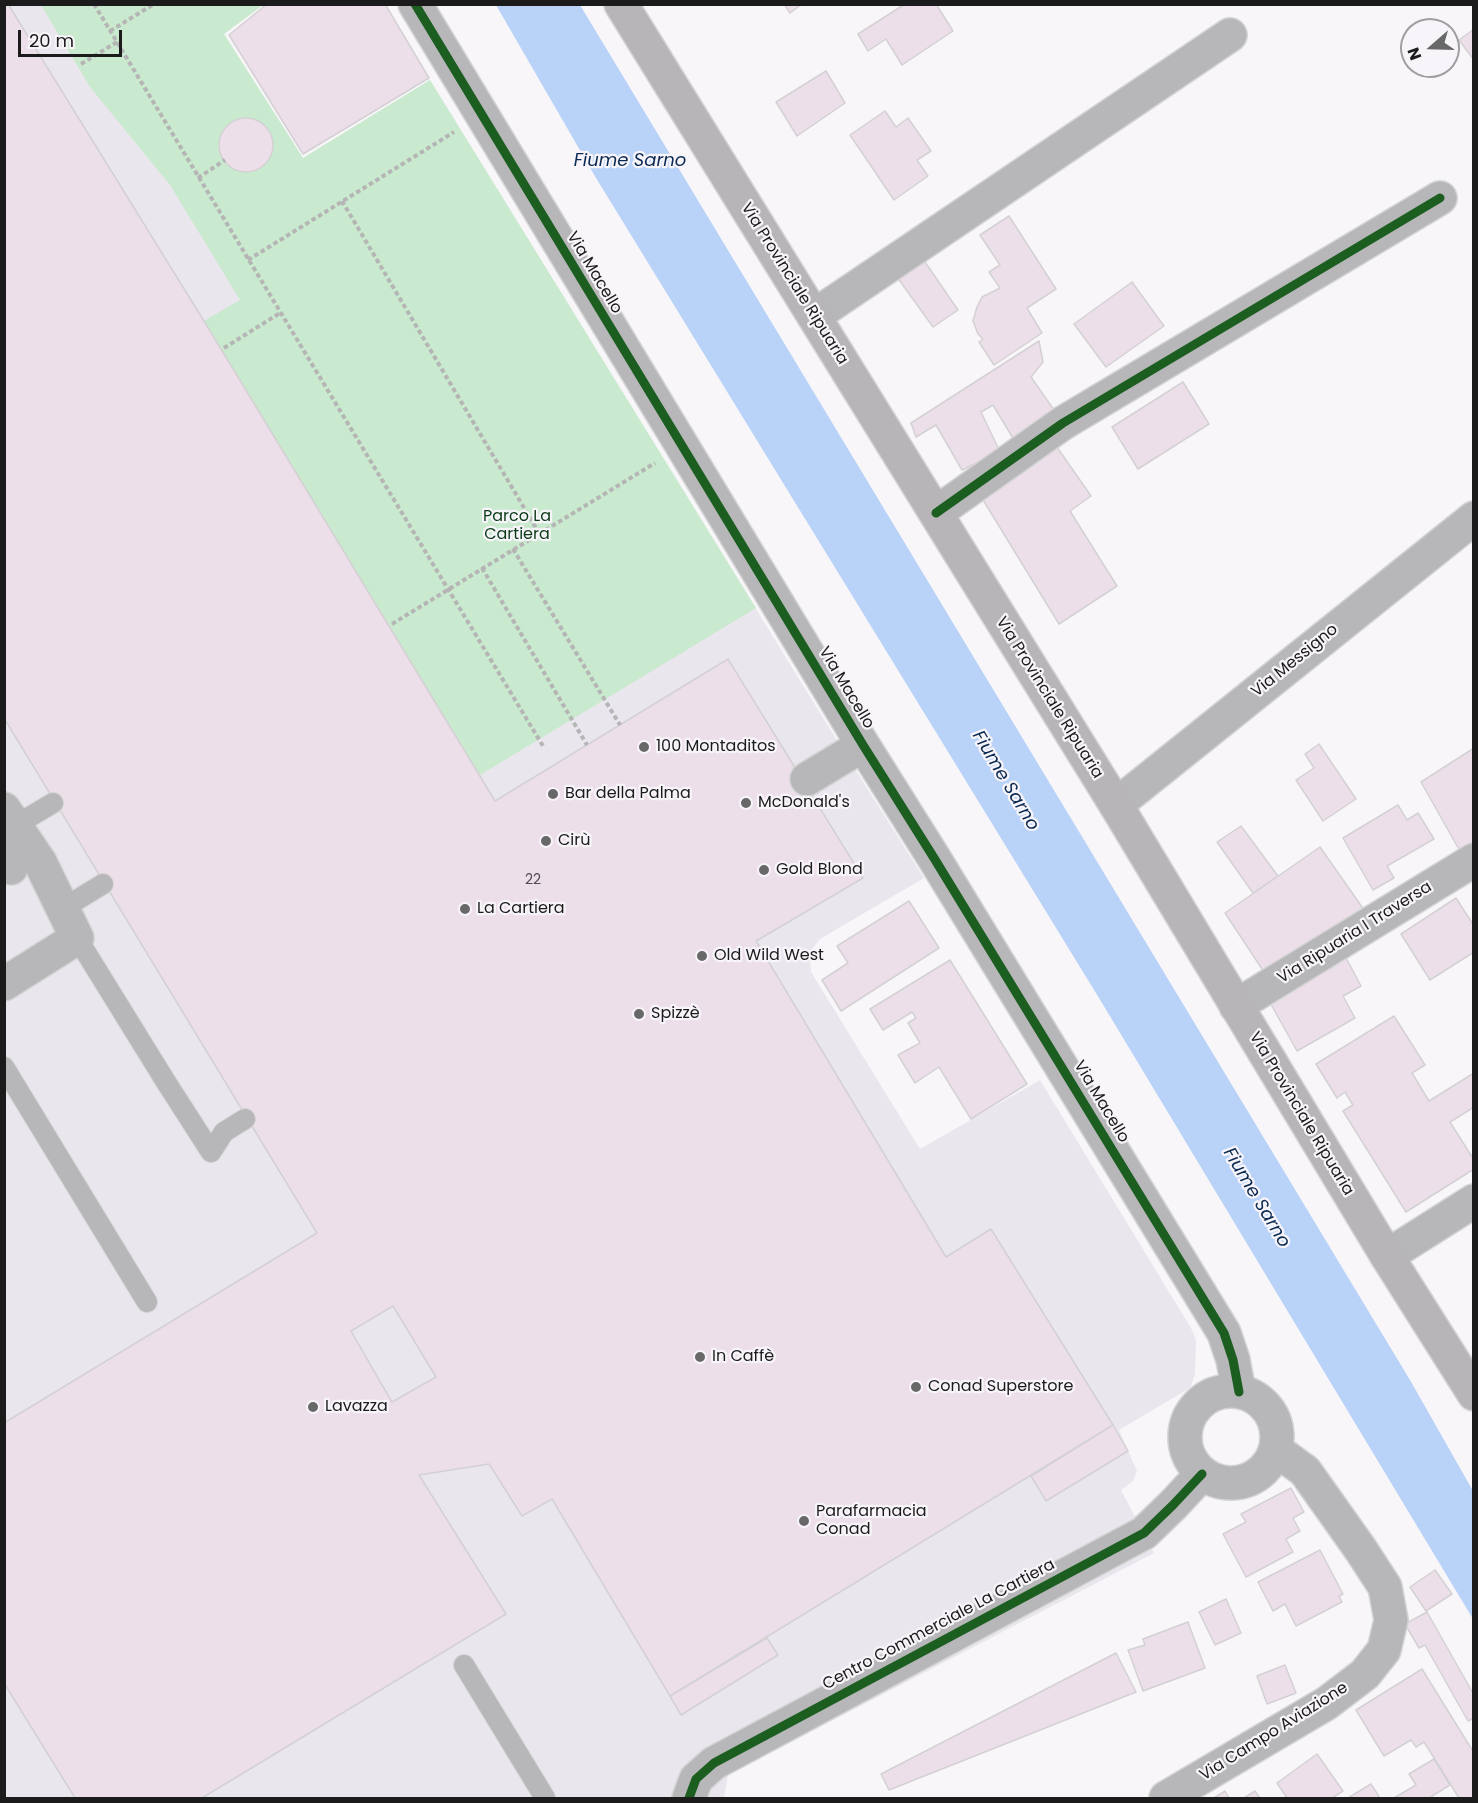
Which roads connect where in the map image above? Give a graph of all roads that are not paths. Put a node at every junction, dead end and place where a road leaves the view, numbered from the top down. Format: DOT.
graph roads {
  1 [pos="415,4"];
  2 [pos="621,4"];
  3 [pos="1230,35"];
  4 [pos="1440,198"];
  5 [pos="814,316"];
  6 [pos="936,513"];
  7 [pos="1473,518"];
  8 [pos="863,745"];
  9 [pos="807,779"];
  10 [pos="53,802"];
  11 [pos="1116,805"];
  12 [pos="10,817"];
  13 [pos="1473,860"];
  14 [pos="103,885"];
  15 [pos="62,909"];
  16 [pos="77,938"];
  17 [pos="4,984"];
  18 [pos="1236,1006"];
  19 [pos="4,1068"];
  20 [pos="245,1119"];
  21 [pos="1473,1201"];
  22 [pos="1387,1256"];
  23 [pos="147,1302"];
  24 [pos="1239,1392"];
  25 [pos="1473,1394"];
  26 [pos="1276,1450"];
  27 [pos="1202,1474"];
  28 [pos="464,1665"];
  29 [pos="546,1798"];
  30 [pos="689,1798"];
  31 [pos="1166,1798"];
  1 -- 8 [label="street, Via Macello"];
  2 -- 5 [label="main road, Via Provinciale Ripuaria"];
  3 -- 5 [label="street"];
  4 -- 6 [label="street"];
  5 -- 6 [label="main road, Via Provinciale Ripuaria"];
  6 -- 11 [label="main road, Via Provinciale Ripuaria"];
  7 -- 11 [label="street, Via Messigno"];
  8 -- 9 [label="street"];
  8 -- 24 [label="street, Via Macello"];
  10 -- 12 [label="lane"];
  11 -- 18 [label="main road, Via Provinciale Ripuaria"];
  12 -- 15 [label="street"];
  13 -- 18 [label="street, Via Ripuaria I Traversa"];
  14 -- 15 [label="lane"];
  15 -- 16 [label="street"];
  16 -- 17 [label="street"];
  16 -- 20 [label="lane"];
  18 -- 22 [label="main road, Via Provinciale Ripuaria"];
  19 -- 23 [label="lane"];
  21 -- 22 [label="street"];
  22 -- 25 [label="main road, Via Provinciale Ripuaria"];
  24 -- 26 [label="street"];
  24 -- 27 [label="street"];
  26 -- 27 [label="street"];
  26 -- 31 [label="street, Via Campo Aviazione"];
  27 -- 30 [label="street, Centro Commerciale La Cartiera"];
  28 -- 29 [label="lane"];
}
